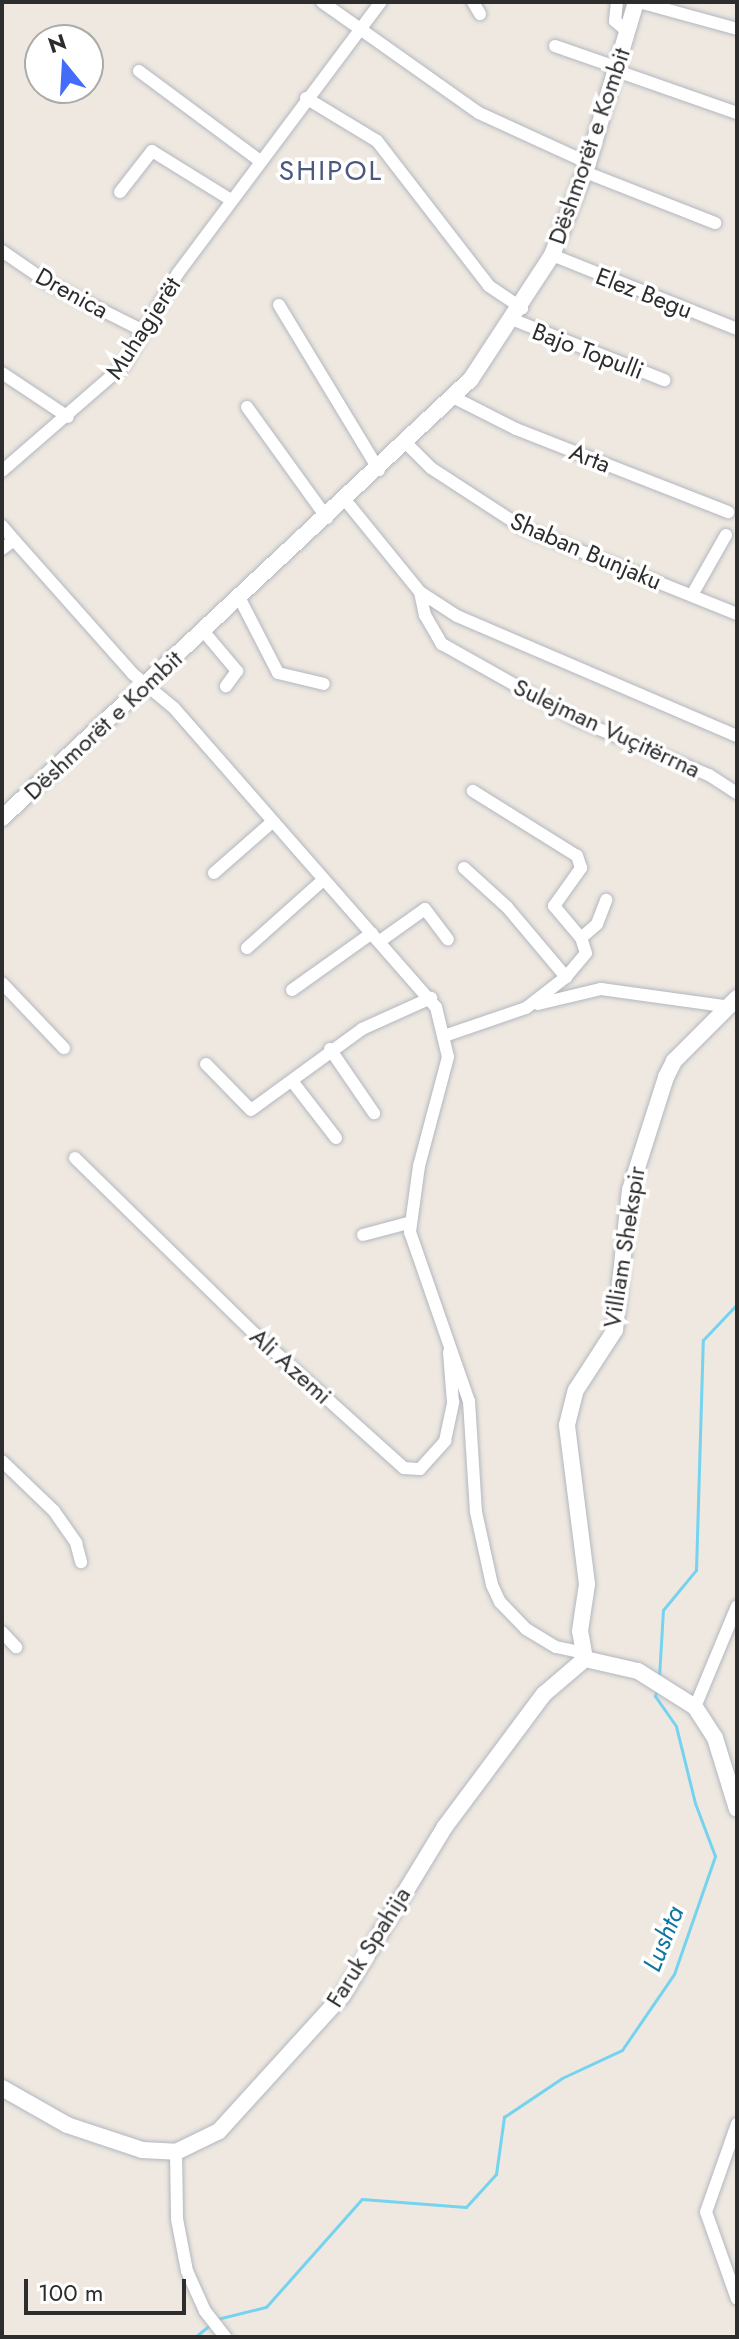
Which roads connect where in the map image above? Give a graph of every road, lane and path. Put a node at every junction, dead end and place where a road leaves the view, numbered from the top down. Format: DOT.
graph roads {
  1 [pos="322,2"];
  2 [pos="381,2"];
  3 [pos="473,2"];
  4 [pos="617,2"];
  5 [pos="638,2"];
  6 [pos="480,14"];
  7 [pos="360,28"];
  8 [pos="737,29"];
  9 [pos="627,31"];
  10 [pos="555,46"];
  11 [pos="617,69"];
  12 [pos="139,71"];
  13 [pos="306,98"];
  14 [pos="737,113"];
  15 [pos="259,160"];
  16 [pos="586,168"];
  17 [pos="120,192"];
  18 [pos="231,200"];
  19 [pos="715,223"];
  20 [pos="2,251"];
  21 [pos="552,255"];
  22 [pos="279,305"];
  23 [pos="518,314"];
  24 [pos="737,329"];
  25 [pos="144,331"];
  26 [pos="2,373"];
  27 [pos="664,380"];
  28 [pos="455,398"];
  29 [pos="247,407"];
  30 [pos="68,417"];
  31 [pos="407,444"];
  32 [pos="379,470"];
  33 [pos="2,471"];
  34 [pos="346,501"];
  35 [pos="728,512"];
  36 [pos="327,518"];
  37 [pos="2,526"];
  38 [pos="726,535"];
  39 [pos="14,540"];
  40 [pos="2,549"];
  41 [pos="420,592"];
  42 [pos="692,595"];
  43 [pos="240,599"];
  44 [pos="737,614"];
  45 [pos="205,633"];
  46 [pos="324,684"];
  47 [pos="149,685"];
  48 [pos="226,686"];
  49 [pos="737,736"];
  50 [pos="473,791"];
  51 [pos="737,793"];
  52 [pos="2,818"];
  53 [pos="272,822"];
  54 [pos="464,868"];
  55 [pos="214,873"];
  56 [pos="322,881"];
  57 [pos="606,900"];
  58 [pos="376,937"];
  59 [pos="581,938"];
  60 [pos="448,939"];
  61 [pos="247,948"];
  62 [pos="566,977"];
  63 [pos="2,983"];
  64 [pos="292,990"];
  65 [pos="431,998"];
  66 [pos="534,1003"];
  67 [pos="734,1003"];
  68 [pos="447,1035"];
  69 [pos="64,1048"];
  70 [pos="330,1049"];
  71 [pos="206,1064"];
  72 [pos="292,1081"];
  73 [pos="374,1113"];
  74 [pos="336,1138"];
  75 [pos="75,1158"];
  76 [pos="408,1223"];
  77 [pos="363,1235"];
  78 [pos="451,1350"];
  79 [pos="2,1461"];
  80 [pos="81,1562"];
  81 [pos="737,1606"];
  82 [pos="2,1632"];
  83 [pos="16,1647"];
  84 [pos="583,1655"];
  85 [pos="695,1708"];
  86 [pos="737,1809"];
  87 [pos="2,2088"];
  88 [pos="737,2124"];
  89 [pos="176,2152"];
  90 [pos="737,2299"];
  91 [pos="223,2333"];
  1 -- 7 [label="street"];
  2 -- 7 [label="street, Muhagjerët"];
  3 -- 6 [label="street"];
  4 -- 9 [label="street"];
  5 -- 8 [label="street"];
  5 -- 9 [label="street, Dëshmorët e Kombit"];
  7 -- 13 [label="street, Muhagjerët"];
  7 -- 16 [label="street"];
  9 -- 11 [label="street, Dëshmorët e Kombit"];
  10 -- 11 [label="street"];
  11 -- 14 [label="street"];
  11 -- 16 [label="street, Dëshmorët e Kombit"];
  12 -- 15 [label="street"];
  13 -- 15 [label="street, Muhagjerët"];
  13 -- 23 [label="street, Bajo Topulli"];
  15 -- 18 [label="street, Muhagjerët"];
  16 -- 19 [label="street"];
  16 -- 21 [label="street, Dëshmorët e Kombit"];
  17 -- 18 [label="street"];
  18 -- 25 [label="street, Muhagjerët"];
  20 -- 25 [label="street, Drenica"];
  21 -- 23 [label="street, Dëshmorët e Kombit"];
  21 -- 24 [label="street, Elez Begu"];
  22 -- 32 [label="street"];
  23 -- 27 [label="street, Bajo Topulli"];
  23 -- 28 [label="street, Dëshmorët e Kombit"];
  25 -- 30 [label="street, Muhagjerët"];
  26 -- 30 [label="street"];
  28 -- 31 [label="street, Dëshmorët e Kombit"];
  28 -- 35 [label="street, Arta"];
  29 -- 36 [label="street"];
  30 -- 33 [label="street, Muhagjerët"];
  31 -- 32 [label="street, Dëshmorët e Kombit"];
  31 -- 42 [label="street, Shaban Bunjaku"];
  32 -- 34 [label="street, Dëshmorët e Kombit"];
  34 -- 36 [label="street, Dëshmorët e Kombit"];
  34 -- 41 [label="street, Sulejman Vuçitërrna"];
  36 -- 43 [label="street, Dëshmorët e Kombit"];
  37 -- 39 [label="street"];
  38 -- 42 [label="street, Shaban Bunjaku"];
  39 -- 40 [label="street"];
  39 -- 47 [label="street"];
  41 -- 49 [label="street, Sulejman Vuçitërrna"];
  41 -- 51 [label="street, Sulejman Vuçitërrna"];
  42 -- 44 [label="street, Shaban Bunjaku"];
  43 -- 45 [label="street, Dëshmorët e Kombit"];
  43 -- 46 [label="street"];
  45 -- 47 [label="street, Dëshmorët e Kombit"];
  45 -- 48 [label="street, Dëshmorët e Kombit"];
  47 -- 52 [label="street, Dëshmorët e Kombit"];
  47 -- 53 [label="street"];
  50 -- 59 [label="street"];
  53 -- 55 [label="street"];
  53 -- 56 [label="street"];
  54 -- 62 [label="street"];
  56 -- 58 [label="street"];
  56 -- 61 [label="street"];
  57 -- 59 [label="street"];
  58 -- 60 [label="street"];
  58 -- 64 [label="street"];
  58 -- 65 [label="street"];
  59 -- 62 [label="street"];
  62 -- 66 [label="street"];
  63 -- 69 [label="street"];
  65 -- 68 [label="street"];
  65 -- 70 [label="street"];
  66 -- 67 [label="street"];
  66 -- 68 [label="street"];
  67 -- 84 [label="street, Villiam Shekspir"];
  68 -- 76 [label="street"];
  70 -- 72 [label="street"];
  70 -- 73 [label="street"];
  71 -- 72 [label="street"];
  72 -- 74 [label="street"];
  75 -- 78 [label="street, Ali Azemi"];
  76 -- 77 [label="street"];
  76 -- 78 [label="street"];
  78 -- 84 [label="street"];
  79 -- 80 [label="street"];
  81 -- 85 [label="street"];
  82 -- 83 [label="street"];
  84 -- 85 [label="street"];
  84 -- 89 [label="street, Faruk Spahija"];
  85 -- 86 [label="street"];
  87 -- 89 [label="street"];
  88 -- 90 [label="street"];
  89 -- 91 [label="street"];
}
